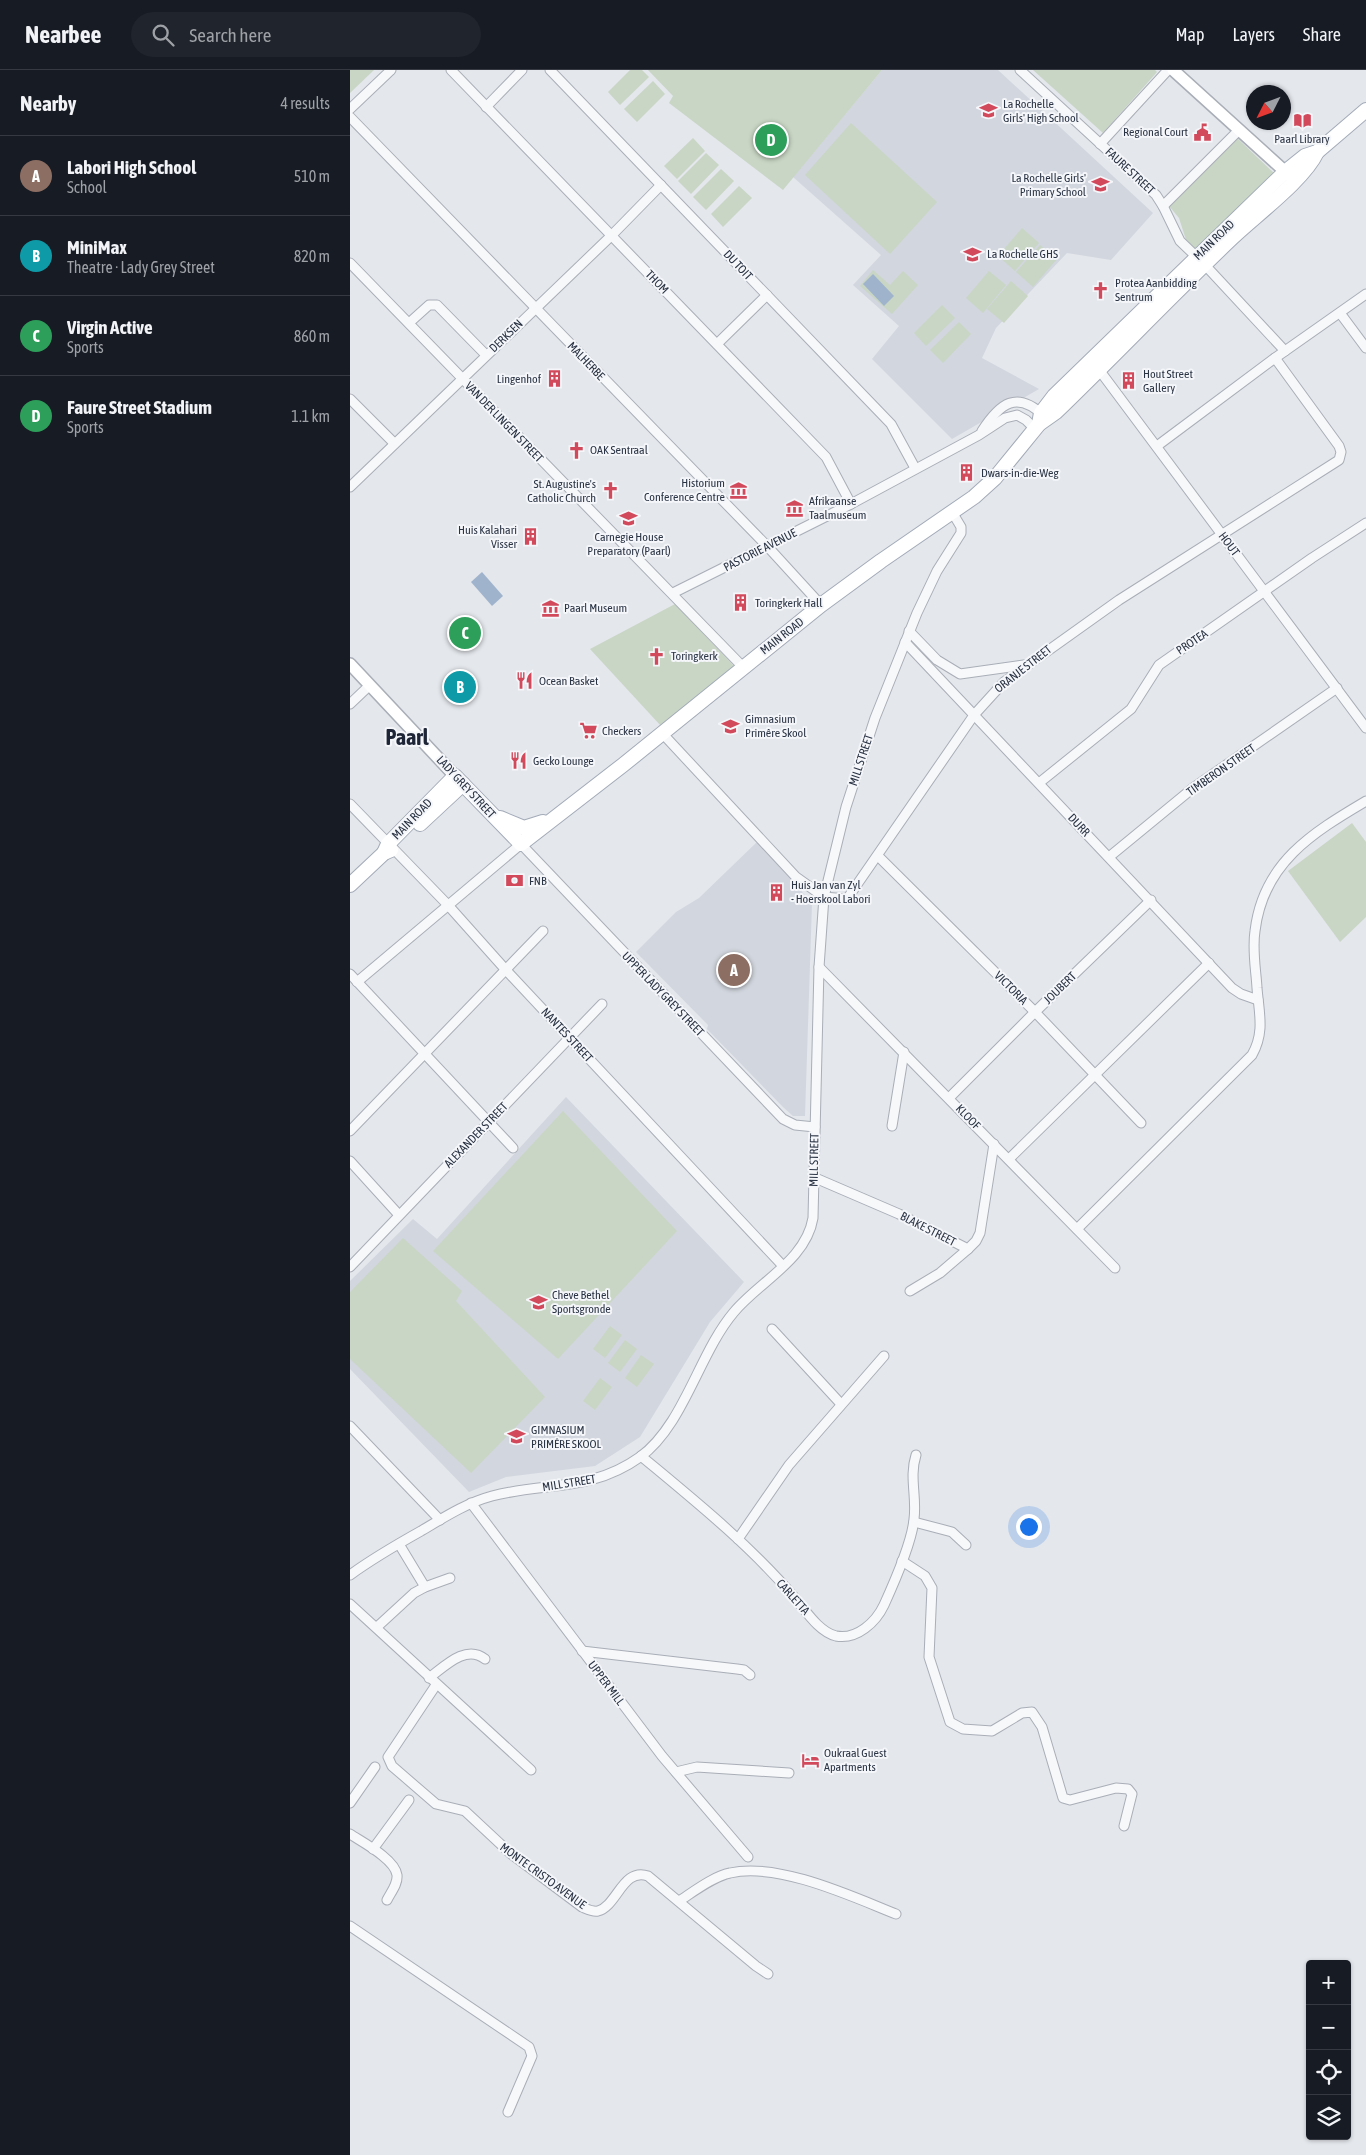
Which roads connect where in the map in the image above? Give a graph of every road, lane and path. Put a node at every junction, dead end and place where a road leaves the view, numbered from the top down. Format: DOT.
graph roads {
  1 [pos="391,70"];
  2 [pos="451,70"];
  3 [pos="522,70"];
  4 [pos="550,70"];
  5 [pos="1020,70"];
  6 [pos="1168,70"];
  7 [pos="1173,70"];
  8 [pos="486,107"];
  9 [pos="350,109"];
  10 [pos="1366,110"];
  11 [pos="350,117"];
  12 [pos="1239,130"];
  13 [pos="1100,144"];
  14 [pos="1290,176"];
  15 [pos="662,185"];
  16 [pos="1163,206"];
  17 [pos="612,236"];
  18 [pos="1201,260"];
  19 [pos="350,263"];
  20 [pos="1366,294"];
  21 [pos="767,295"];
  22 [pos="534,308"];
  23 [pos="1340,313"];
  24 [pos="409,322"];
  25 [pos="717,344"];
  26 [pos="1366,348"];
  27 [pos="1285,351"];
  28 [pos="486,355"];
  29 [pos="1275,358"];
  30 [pos="1095,365"];
  31 [pos="462,378"];
  32 [pos="350,399"];
  33 [pos="1041,421"];
  34 [pos="979,435"];
  35 [pos="394,443"];
  36 [pos="1157,446"];
  37 [pos="915,468"];
  38 [pos="350,487"];
  39 [pos="851,504"];
  40 [pos="952,512"];
  41 [pos="1365,526"];
  42 [pos="1221,534"];
  43 [pos="768,546"];
  44 [pos="1265,592"];
  45 [pos="673,593"];
  46 [pos="821,605"];
  47 [pos="910,631"];
  48 [pos="905,642"];
  49 [pos="350,664"];
  50 [pos="1026,664"];
  51 [pos="743,667"];
  52 [pos="370,685"];
  53 [pos="1337,688"];
  54 [pos="350,704"];
  55 [pos="974,715"];
  56 [pos="1366,728"];
  57 [pos="662,733"];
  58 [pos="459,780"];
  59 [pos="1040,783"];
  60 [pos="1366,801"];
  61 [pos="350,804"];
  62 [pos="489,811"];
  63 [pos="556,816"];
  64 [pos="521,844"];
  65 [pos="388,849"];
  66 [pos="878,856"];
  67 [pos="1109,856"];
  68 [pos="351,883"];
  69 [pos="824,897"];
  70 [pos="1151,900"];
  71 [pos="447,904"];
  72 [pos="543,931"];
  73 [pos="1209,963"];
  74 [pos="819,967"];
  75 [pos="505,969"];
  76 [pos="350,974"];
  77 [pos="357,982"];
  78 [pos="1258,1000"];
  79 [pos="602,1004"];
  80 [pos="1035,1012"];
  81 [pos="569,1037"];
  82 [pos="904,1052"];
  83 [pos="424,1054"];
  84 [pos="1094,1075"];
  85 [pos="949,1098"];
  86 [pos="488,1122"];
  87 [pos="1141,1123"];
  88 [pos="892,1126"];
  89 [pos="815,1127"];
  90 [pos="350,1131"];
  91 [pos="994,1144"];
  92 [pos="513,1148"];
  93 [pos="1009,1159"];
  94 [pos="350,1161"];
  95 [pos="814,1177"];
  96 [pos="399,1215"];
  97 [pos="1077,1228"];
  98 [pos="968,1249"];
  99 [pos="783,1266"];
  100 [pos="350,1267"];
  101 [pos="1115,1268"];
  102 [pos="910,1291"];
  103 [pos="772,1329"];
  104 [pos="884,1356"];
  105 [pos="841,1404"];
  106 [pos="350,1426"];
  107 [pos="916,1455"];
  108 [pos="641,1456"];
  109 [pos="471,1503"];
  110 [pos="440,1520"];
  111 [pos="914,1522"];
  112 [pos="738,1540"];
  113 [pos="399,1544"];
  114 [pos="966,1545"];
  115 [pos="902,1561"];
  116 [pos="350,1576"];
  117 [pos="450,1578"];
  118 [pos="425,1587"];
  119 [pos="350,1604"];
  120 [pos="377,1627"];
  121 [pos="582,1651"];
  122 [pos="485,1659"];
  123 [pos="750,1675"];
  124 [pos="429,1678"];
  125 [pos="436,1685"];
  126 [pos="375,1767"];
  127 [pos="531,1770"];
  128 [pos="676,1772"];
  129 [pos="789,1773"];
  130 [pos="410,1800"];
  131 [pos="350,1803"];
  132 [pos="1124,1826"];
  133 [pos="350,1834"];
  134 [pos="373,1849"];
  135 [pos="748,1857"];
  136 [pos="387,1900"];
  137 [pos="679,1901"];
  138 [pos="896,1914"];
  139 [pos="350,1926"];
  140 [pos="768,1974"];
  141 [pos="508,2112"];
  1 -- 9 [label="street"];
  2 -- 8 [label="street, THOM"];
  3 -- 8 [label="street"];
  4 -- 15 [label="street, DU TOIT"];
  5 -- 13 [label="street, FAURE STREET"];
  6 -- 13 [label="street"];
  7 -- 12 [label="main road"];
  8 -- 17 [label="street, THOM"];
  10 -- 14 [label="main road, MAIN ROAD"];
  11 -- 22 [label="street, MALHERBE"];
  12 -- 14 [label="main road"];
  12 -- 16 [label="street"];
  13 -- 16 [label="street, FAURE STREET"];
  14 -- 18 [label="main road, MAIN ROAD"];
  15 -- 17 [label="street, DERKSEN"];
  15 -- 21 [label="street, DU TOIT"];
  16 -- 18 [label="street, FAURE STREET"];
  17 -- 22 [label="street, DERKSEN"];
  17 -- 25 [label="street, THOM"];
  18 -- 27 [label="street, FAURE STREET"];
  18 -- 30 [label="main road, MAIN ROAD"];
  19 -- 24 [label="street, VAN DER LINGEN STREET"];
  20 -- 23 [label="street"];
  21 -- 25 [label="street"];
  21 -- 37 [label="street, DU TOIT"];
  22 -- 28 [label="street, DERKSEN"];
  22 -- 43 [label="street, MALHERBE"];
  23 -- 26 [label="street"];
  23 -- 27 [label="street"];
  24 -- 28 [label="street"];
  24 -- 31 [label="street, VAN DER LINGEN STREET"];
  25 -- 39 [label="street, THOM"];
  27 -- 29 [label="street"];
  28 -- 31 [label="street, DERKSEN"];
  29 -- 36 [label="street"];
  29 -- 42 [label="street, ORANJE STREET"];
  30 -- 33 [label="main road, MAIN ROAD"];
  30 -- 36 [label="street, HOUT"];
  31 -- 35 [label="street, DERKSEN"];
  31 -- 45 [label="street, VAN DER LINGEN STREET"];
  32 -- 35 [label="street"];
  33 -- 34 [label="street, PASTORIE AVENUE"];
  33 -- 34 [label="street, PASTORIE AVENUE"];
  33 -- 40 [label="main road, MAIN ROAD"];
  34 -- 37 [label="street, PASTORIE AVENUE"];
  35 -- 38 [label="street, DERKSEN"];
  36 -- 42 [label="street, HOUT"];
  37 -- 39 [label="street, PASTORIE AVENUE"];
  39 -- 43 [label="street, PASTORIE AVENUE"];
  40 -- 46 [label="main road, MAIN ROAD"];
  40 -- 47 [label="street, MILL STREET"];
  41 -- 44 [label="street, PROTEA"];
  42 -- 44 [label="street, HOUT"];
  42 -- 50 [label="street, ORANJE STREET"];
  43 -- 45 [label="street, PASTORIE AVENUE"];
  43 -- 46 [label="street, MALHERBE"];
  44 -- 53 [label="street, HOUT"];
  44 -- 59 [label="street, PROTEA"];
  45 -- 51 [label="street, VAN DER LINGEN STREET"];
  46 -- 51 [label="main road, MAIN ROAD"];
  47 -- 48 [label="street, MILL STREET"];
  47 -- 50 [label="street"];
  48 -- 55 [label="street, DURR"];
  48 -- 69 [label="street, MILL STREET"];
  49 -- 52 [label="main road, LADY GREY STREET"];
  50 -- 55 [label="street, ORANJE STREET"];
  51 -- 57 [label="main road, MAIN ROAD"];
  52 -- 54 [label="street"];
  52 -- 58 [label="main road, LADY GREY STREET"];
  53 -- 56 [label="street, HOUT"];
  53 -- 67 [label="street, TIMBERON STREET"];
  55 -- 59 [label="street, DURR"];
  55 -- 66 [label="street, ORANJE STREET"];
  57 -- 63 [label="main road, MAIN ROAD"];
  57 -- 69 [label="street"];
  58 -- 62 [label="main road, LADY GREY STREET"];
  58 -- 65 [label="main road, MAIN ROAD"];
  59 -- 67 [label="street, DURR"];
  60 -- 78 [label="street"];
  61 -- 65 [label="street, NANTES STREET"];
  62 -- 63 [label="main road"];
  62 -- 64 [label="main road, LADY GREY STREET"];
  63 -- 64 [label="main road, MAIN ROAD"];
  64 -- 71 [label="street"];
  64 -- 89 [label="street, UPPER LADY GREY STREET"];
  65 -- 68 [label="main road, MAIN ROAD"];
  65 -- 71 [label="street, NANTES STREET"];
  66 -- 69 [label="street, ORANJE STREET"];
  66 -- 80 [label="street, VICTORIA"];
  67 -- 70 [label="street, DURR"];
  69 -- 74 [label="street, MILL STREET"];
  70 -- 73 [label="street, DURR"];
  70 -- 80 [label="street, JOUBERT"];
  71 -- 75 [label="street, NANTES STREET"];
  71 -- 77 [label="street"];
  72 -- 75 [label="street"];
  73 -- 78 [label="street, DURR"];
  73 -- 84 [label="street"];
  74 -- 82 [label="street, KLOOF"];
  74 -- 89 [label="street, MILL STREET"];
  75 -- 81 [label="street, NANTES STREET"];
  75 -- 83 [label="street"];
  76 -- 77 [label="street"];
  77 -- 83 [label="street"];
  78 -- 97 [label="street"];
  79 -- 81 [label="street, ALEXANDER STREET"];
  80 -- 84 [label="street, VICTORIA"];
  80 -- 85 [label="street, JOUBERT"];
  81 -- 86 [label="street, ALEXANDER STREET"];
  81 -- 99 [label="street, NANTES STREET"];
  82 -- 85 [label="street, KLOOF"];
  82 -- 88 [label="street"];
  83 -- 86 [label="street"];
  83 -- 90 [label="street"];
  84 -- 87 [label="street, VICTORIA"];
  84 -- 93 [label="street"];
  85 -- 91 [label="street, KLOOF"];
  86 -- 92 [label="street"];
  86 -- 96 [label="street, ALEXANDER STREET"];
  89 -- 95 [label="street, MILL STREET"];
  91 -- 93 [label="street, KLOOF"];
  91 -- 98 [label="street, BLAKE STREET"];
  93 -- 97 [label="street, KLOOF"];
  94 -- 96 [label="street"];
  95 -- 98 [label="street, BLAKE STREET"];
  95 -- 99 [label="street, MILL STREET"];
  96 -- 100 [label="street, ALEXANDER STREET"];
  97 -- 101 [label="street, KLOOF"];
  98 -- 102 [label="street"];
  99 -- 108 [label="street, MILL STREET"];
  103 -- 105 [label="street"];
  104 -- 105 [label="street"];
  105 -- 112 [label="street"];
  106 -- 110 [label="street"];
  107 -- 111 [label="street, CARLETTA"];
  108 -- 109 [label="street, MILL STREET"];
  108 -- 112 [label="street, CARLETTA"];
  109 -- 110 [label="street, MILL STREET"];
  109 -- 121 [label="street, UPPER MILL"];
  110 -- 113 [label="street, MILL STREET"];
  111 -- 114 [label="street"];
  111 -- 115 [label="street, CARLETTA"];
  112 -- 115 [label="street, CARLETTA"];
  113 -- 116 [label="street, MILL STREET"];
  113 -- 118 [label="street"];
  115 -- 132 [label="street"];
  117 -- 118 [label="street"];
  118 -- 120 [label="street"];
  119 -- 120 [label="street"];
  120 -- 124 [label="street"];
  121 -- 123 [label="street"];
  121 -- 128 [label="street, UPPER MILL"];
  122 -- 124 [label="street"];
  124 -- 125 [label="street"];
  125 -- 127 [label="street"];
  125 -- 137 [label="street, MONTE CRISTO AVENUE"];
  126 -- 131 [label="street"];
  128 -- 129 [label="street"];
  128 -- 135 [label="street, UPPER MILL"];
  130 -- 134 [label="street"];
  133 -- 134 [label="street"];
  134 -- 136 [label="street"];
  137 -- 138 [label="street"];
  137 -- 140 [label="street, MONTE CRISTO AVENUE"];
  139 -- 141 [label="street"];
}
